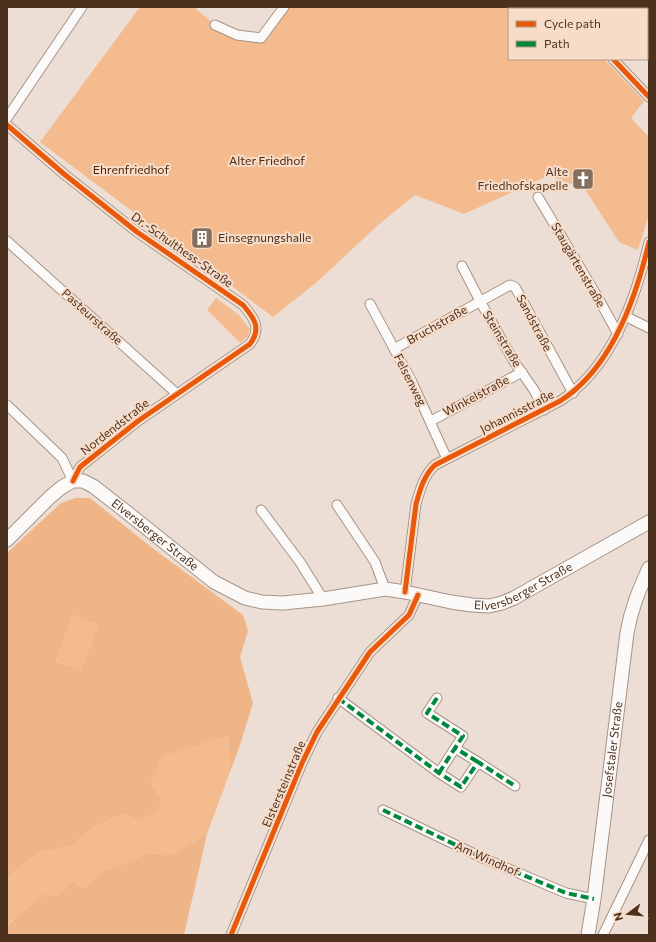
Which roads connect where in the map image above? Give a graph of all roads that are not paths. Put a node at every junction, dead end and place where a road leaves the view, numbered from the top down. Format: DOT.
graph roads {
  1 [pos="82,7"];
  2 [pos="284,7"];
  3 [pos="215,25"];
  4 [pos="614,60"];
  5 [pos="649,97"];
  6 [pos="7,118"];
  7 [pos="7,125"];
  8 [pos="538,197"];
  9 [pos="7,241"];
  10 [pos="649,242"];
  11 [pos="462,266"];
  12 [pos="480,301"];
  13 [pos="370,304"];
  14 [pos="625,316"];
  15 [pos="649,328"];
  16 [pos="618,334"];
  17 [pos="394,349"];
  18 [pos="522,372"];
  19 [pos="176,393"];
  20 [pos="573,393"];
  21 [pos="7,405"];
  22 [pos="544,410"];
  23 [pos="431,421"];
  24 [pos="447,459"];
  25 [pos="73,481"];
  26 [pos="337,505"];
  27 [pos="261,510"];
  28 [pos="649,522"];
  29 [pos="7,540"];
  30 [pos="649,568"];
  31 [pos="385,589"];
  32 [pos="411,593"];
  33 [pos="323,599"];
  34 [pos="338,698"];
  35 [pos="437,698"];
  36 [pos="455,748"];
  37 [pos="478,762"];
  38 [pos="439,773"];
  39 [pos="515,786"];
  40 [pos="383,810"];
  41 [pos="649,840"];
  42 [pos="594,899"];
  43 [pos="588,934"];
  44 [pos="230,935"];
  45 [pos="603,935"];
  1 -- 6 [label="street"];
  2 -- 3 [label="street"];
  4 -- 5 [label="street"];
  7 -- 19 [label="street, Dr.-Schulthess-Straße"];
  8 -- 16 [label="street, Staugärtenstraße"];
  9 -- 19 [label="street, Pasteurstraße"];
  10 -- 14 [label="street, Johannisstraße"];
  11 -- 12 [label="street, Steinstraße"];
  12 -- 17 [label="street, Bruchstraße"];
  12 -- 18 [label="street, Steinstraße"];
  12 -- 20 [label="street, Sandstraße"];
  13 -- 17 [label="street, Felsenweg"];
  14 -- 15 [label="street"];
  14 -- 16 [label="street, Johannisstraße"];
  16 -- 20 [label="street, Johannisstraße"];
  17 -- 23 [label="street, Felsenweg"];
  18 -- 22 [label="street, Steinstraße"];
  18 -- 23 [label="street, Winkelstraße"];
  19 -- 25 [label="street, Nordendstraße"];
  20 -- 22 [label="street, Johannisstraße"];
  21 -- 25 [label="street"];
  22 -- 24 [label="street, Johannisstraße"];
  23 -- 24 [label="street, Felsenweg"];
  24 -- 32 [label="street, Johannisstraße"];
  25 -- 29 [label="main road"];
  25 -- 33 [label="main road, Elversberger Straße"];
  26 -- 31 [label="street"];
  27 -- 33 [label="street"];
  28 -- 32 [label="main road, Elversberger Straße"];
  30 -- 42 [label="main road, Josefstaler Straße"];
  31 -- 32 [label="main road, Elversberger Straße"];
  31 -- 33 [label="main road, Elversberger Straße"];
  32 -- 34 [label="street, Elstersteinstraße"];
  34 -- 38 [label="street"];
  34 -- 44 [label="street, Elstersteinstraße"];
  35 -- 36 [label="street"];
  36 -- 37 [label="street"];
  36 -- 38 [label="street"];
  37 -- 38 [label="street"];
  37 -- 39 [label="street"];
  40 -- 42 [label="street, Am Windhof"];
  41 -- 45 [label="street"];
  42 -- 43 [label="main road, Josefstaler Straße"];
  43 -- 45 [label="street"];
}
